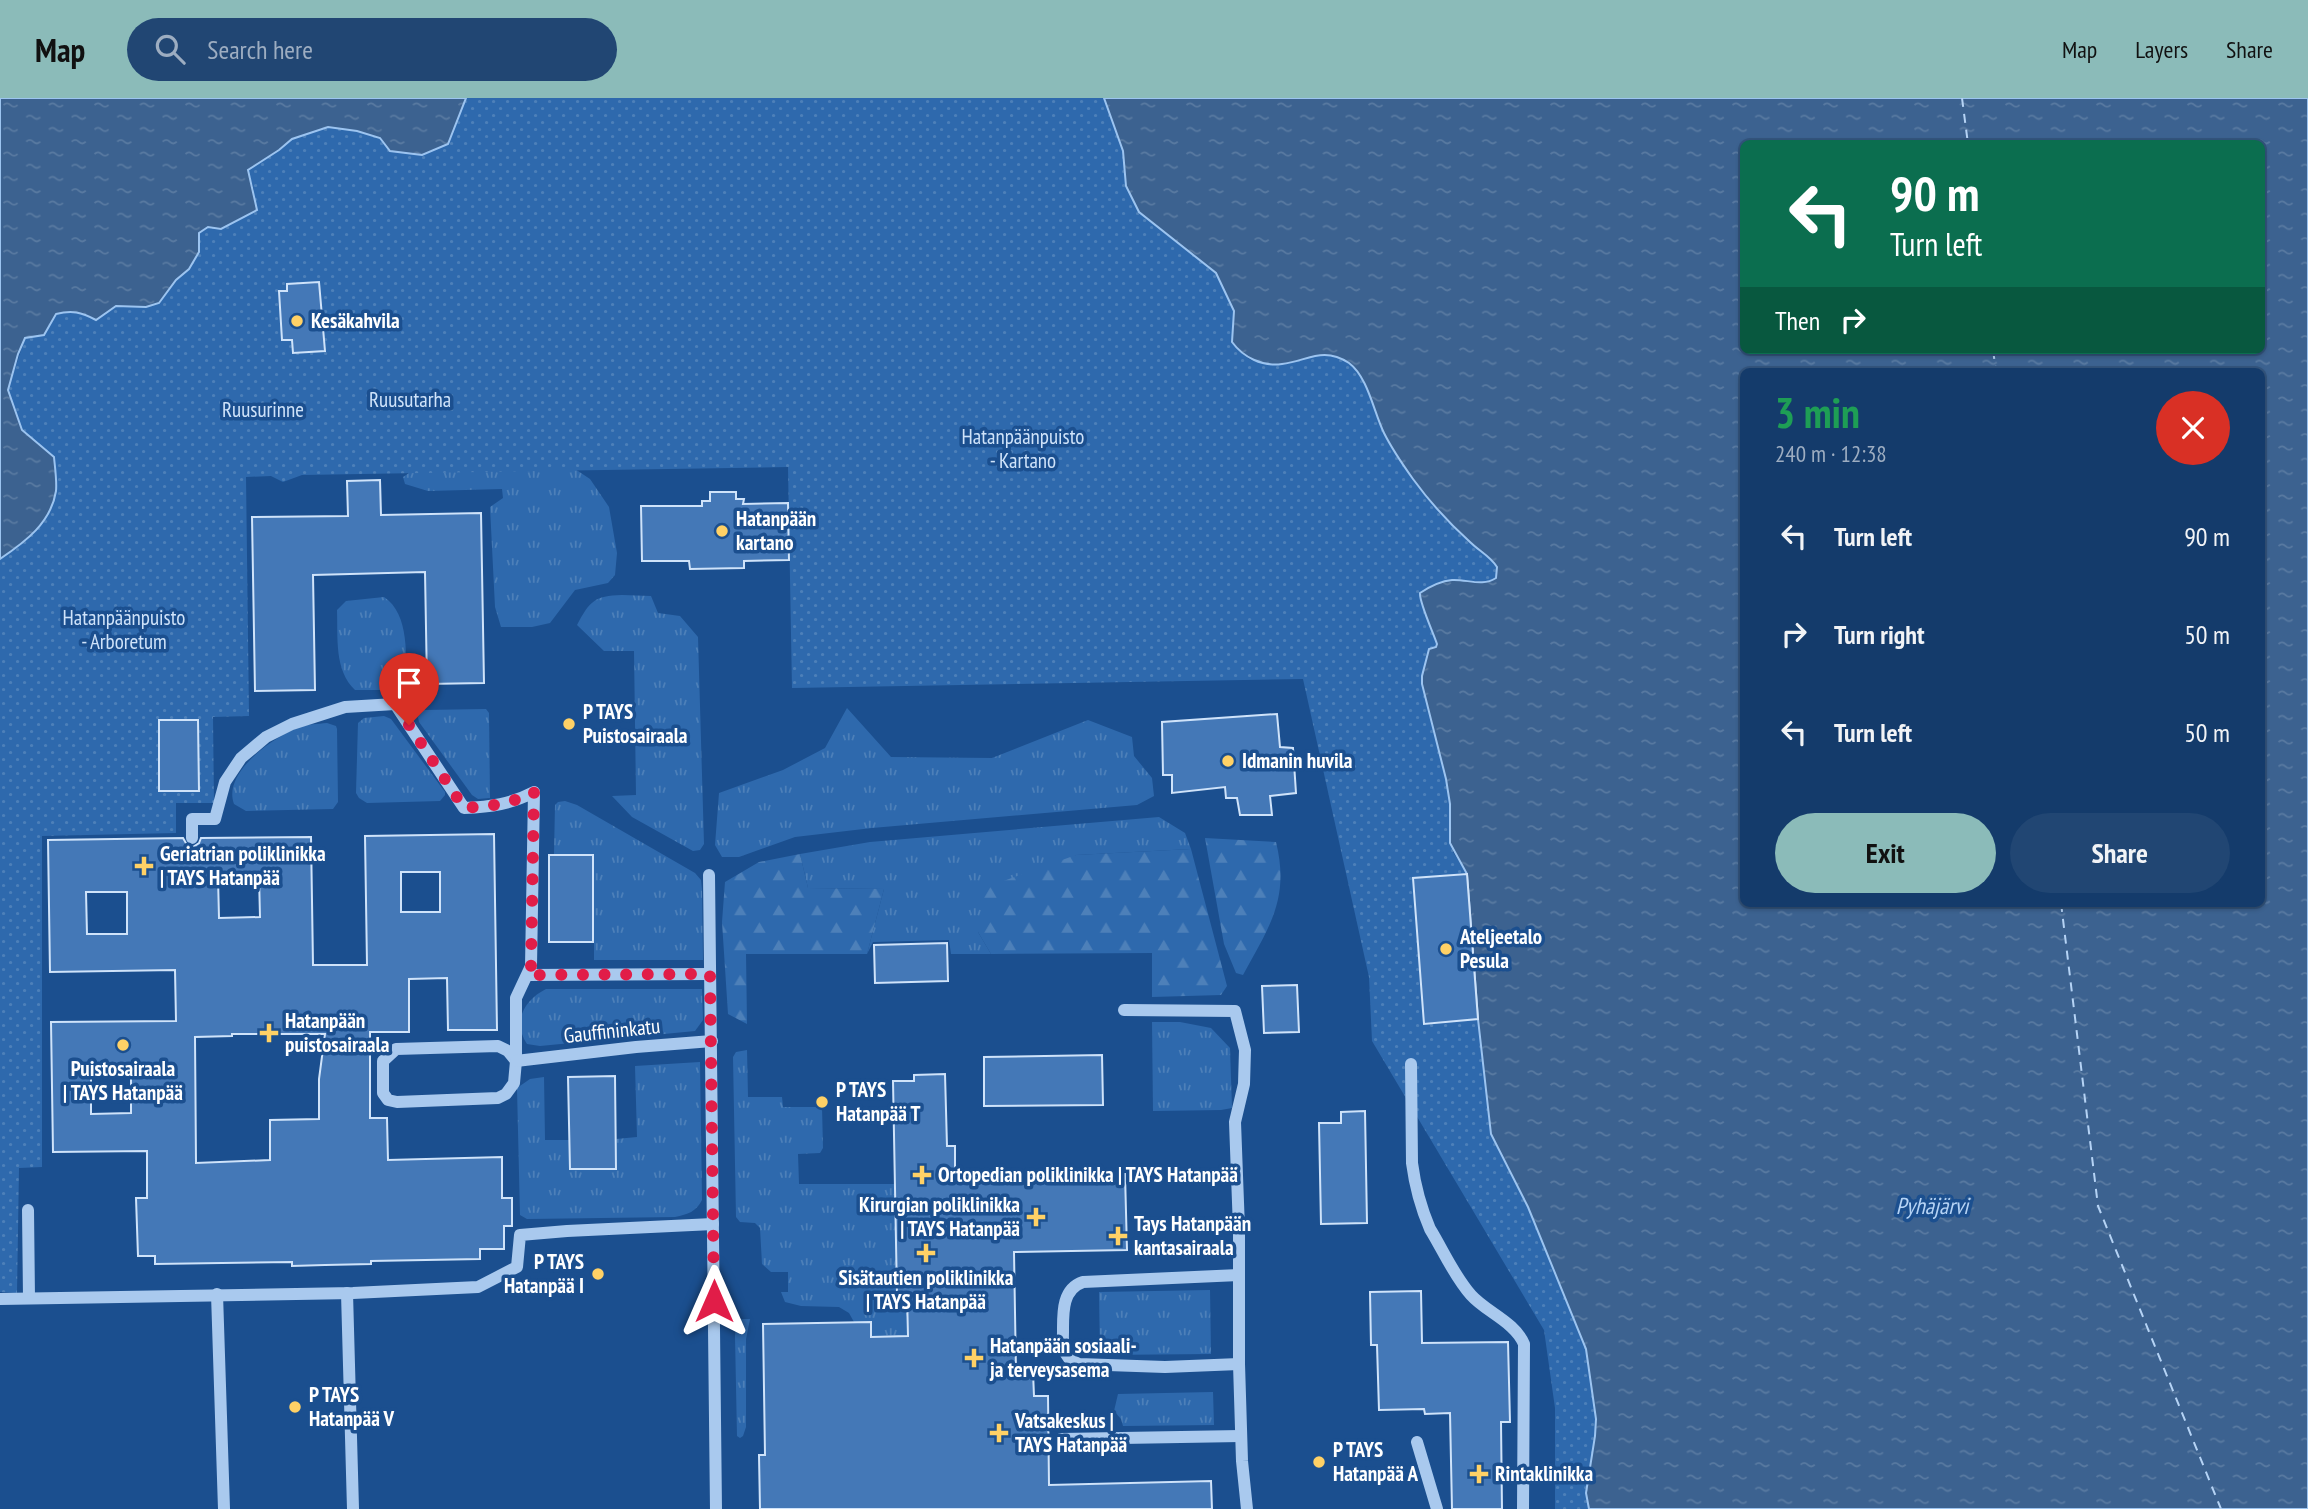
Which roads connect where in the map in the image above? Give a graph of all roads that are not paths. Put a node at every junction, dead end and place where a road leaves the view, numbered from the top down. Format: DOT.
graph roads {
  1 [pos="192,838"];
  2 [pos="709,875"];
  3 [pos="710,974"];
  4 [pos="528,975"];
  5 [pos="1124,1010"];
  6 [pos="712,1041"];
  7 [pos="516,1061"];
  8 [pos="1411,1064"];
  9 [pos="28,1210"];
  10 [pos="713,1224"];
  11 [pos="1239,1275"];
  12 [pos="346,1293"];
  13 [pos="217,1294"];
  14 [pos="29,1298"];
  15 [pos="0,1299"];
  16 [pos="1239,1364"];
  17 [pos="1241,1436"];
  18 [pos="1061,1439"];
  19 [pos="1418,1442"];
  20 [pos="224,1509"];
  21 [pos="353,1509"];
  22 [pos="716,1509"];
  23 [pos="1247,1509"];
  24 [pos="1437,1509"];
  25 [pos="1523,1509"];
  1 -- 4 [label="street"];
  2 -- 3 [label="street"];
  3 -- 4 [label="street"];
  3 -- 6 [label="street"];
  4 -- 7 [label="street"];
  5 -- 11 [label="street"];
  6 -- 7 [label="street, Gauffininkatu"];
  6 -- 10 [label="street"];
  7 -- 7 [label="street"];
  8 -- 25 [label="street"];
  9 -- 14 [label="street"];
  10 -- 12 [label="street"];
  10 -- 22 [label="street"];
  11 -- 16 [label="street"];
  11 -- 16 [label="street"];
  12 -- 13 [label="street"];
  12 -- 21 [label="street"];
  13 -- 14 [label="street"];
  13 -- 20 [label="street"];
  14 -- 15 [label="street"];
  16 -- 17 [label="street"];
  17 -- 18 [label="street"];
  17 -- 23 [label="street"];
  19 -- 24 [label="street"];
}
